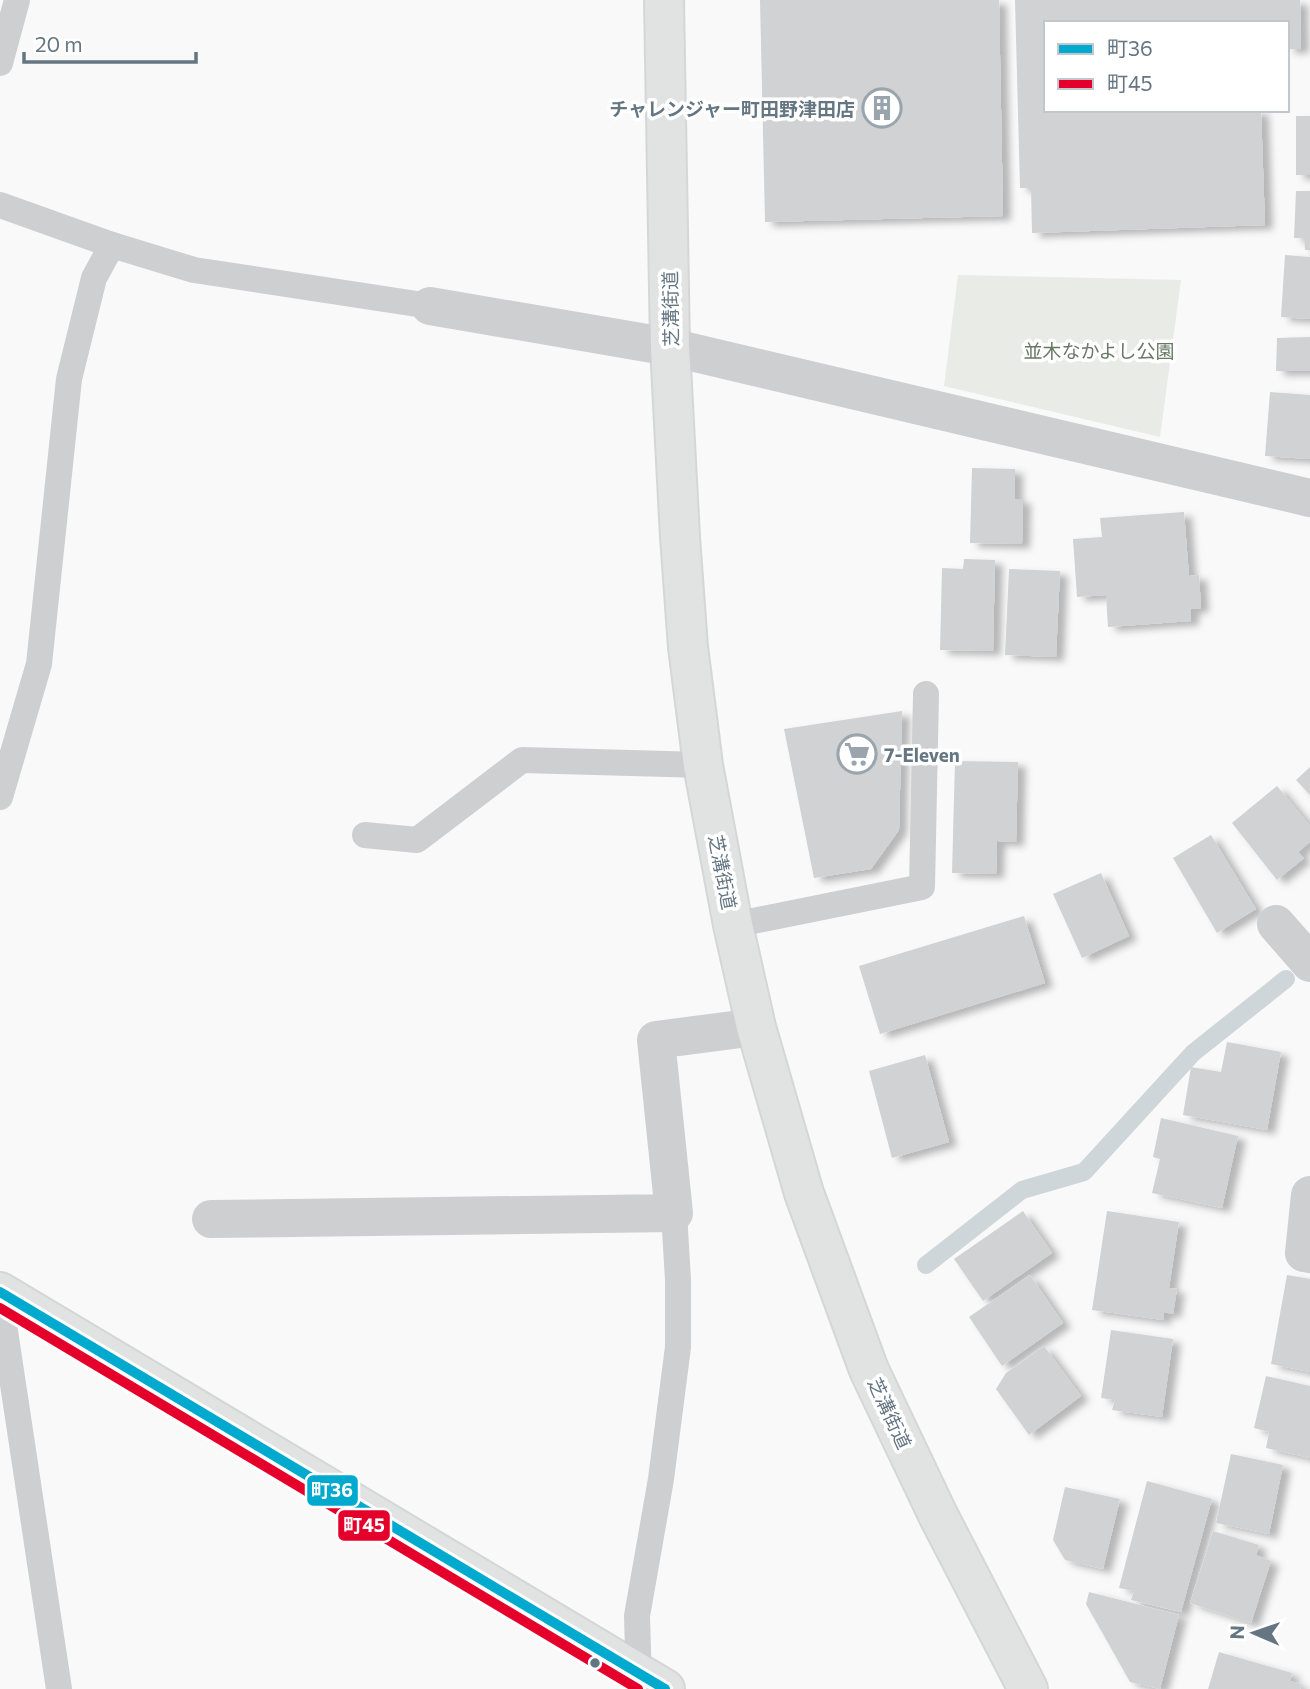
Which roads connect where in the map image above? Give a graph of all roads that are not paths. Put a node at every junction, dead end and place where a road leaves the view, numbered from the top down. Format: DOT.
graph roads {
  1 [pos="17,0"];
  2 [pos="664,0"];
  3 [pos="0,63"];
  4 [pos="0,205"];
  5 [pos="113,245"];
  6 [pos="430,306"];
  7 [pos="670,346"];
  8 [pos="1310,498"];
  9 [pos="926,694"];
  10 [pos="703,765"];
  11 [pos="0,797"];
  12 [pos="365,835"];
  13 [pos="1276,924"];
  14 [pos="733,925"];
  15 [pos="1310,963"];
  16 [pos="755,1027"];
  17 [pos="1310,1195"];
  18 [pos="674,1213"];
  19 [pos="211,1219"];
  20 [pos="1310,1254"];
  21 [pos="0,1292"];
  22 [pos="0,1298"];
  23 [pos="648,1684"];
  24 [pos="59,1689"];
  25 [pos="1028,1689"];
  1 -- 3 [label="lane"];
  2 -- 7 [label="main road, 芝溝街道"];
  4 -- 5 [label="lane"];
  5 -- 6 [label="lane"];
  5 -- 11 [label="lane"];
  6 -- 7 [label="street"];
  7 -- 8 [label="street"];
  7 -- 10 [label="main road, 芝溝街道"];
  9 -- 14 [label="lane"];
  10 -- 12 [label="lane"];
  10 -- 14 [label="main road, 芝溝街道"];
  13 -- 15 [label="street"];
  14 -- 16 [label="main road, 芝溝街道"];
  16 -- 18 [label="street"];
  16 -- 25 [label="main road, 芝溝街道"];
  17 -- 20 [label="street"];
  18 -- 19 [label="street"];
  18 -- 23 [label="lane"];
  21 -- 23 [label="main road"];
  22 -- 24 [label="lane"];
}
